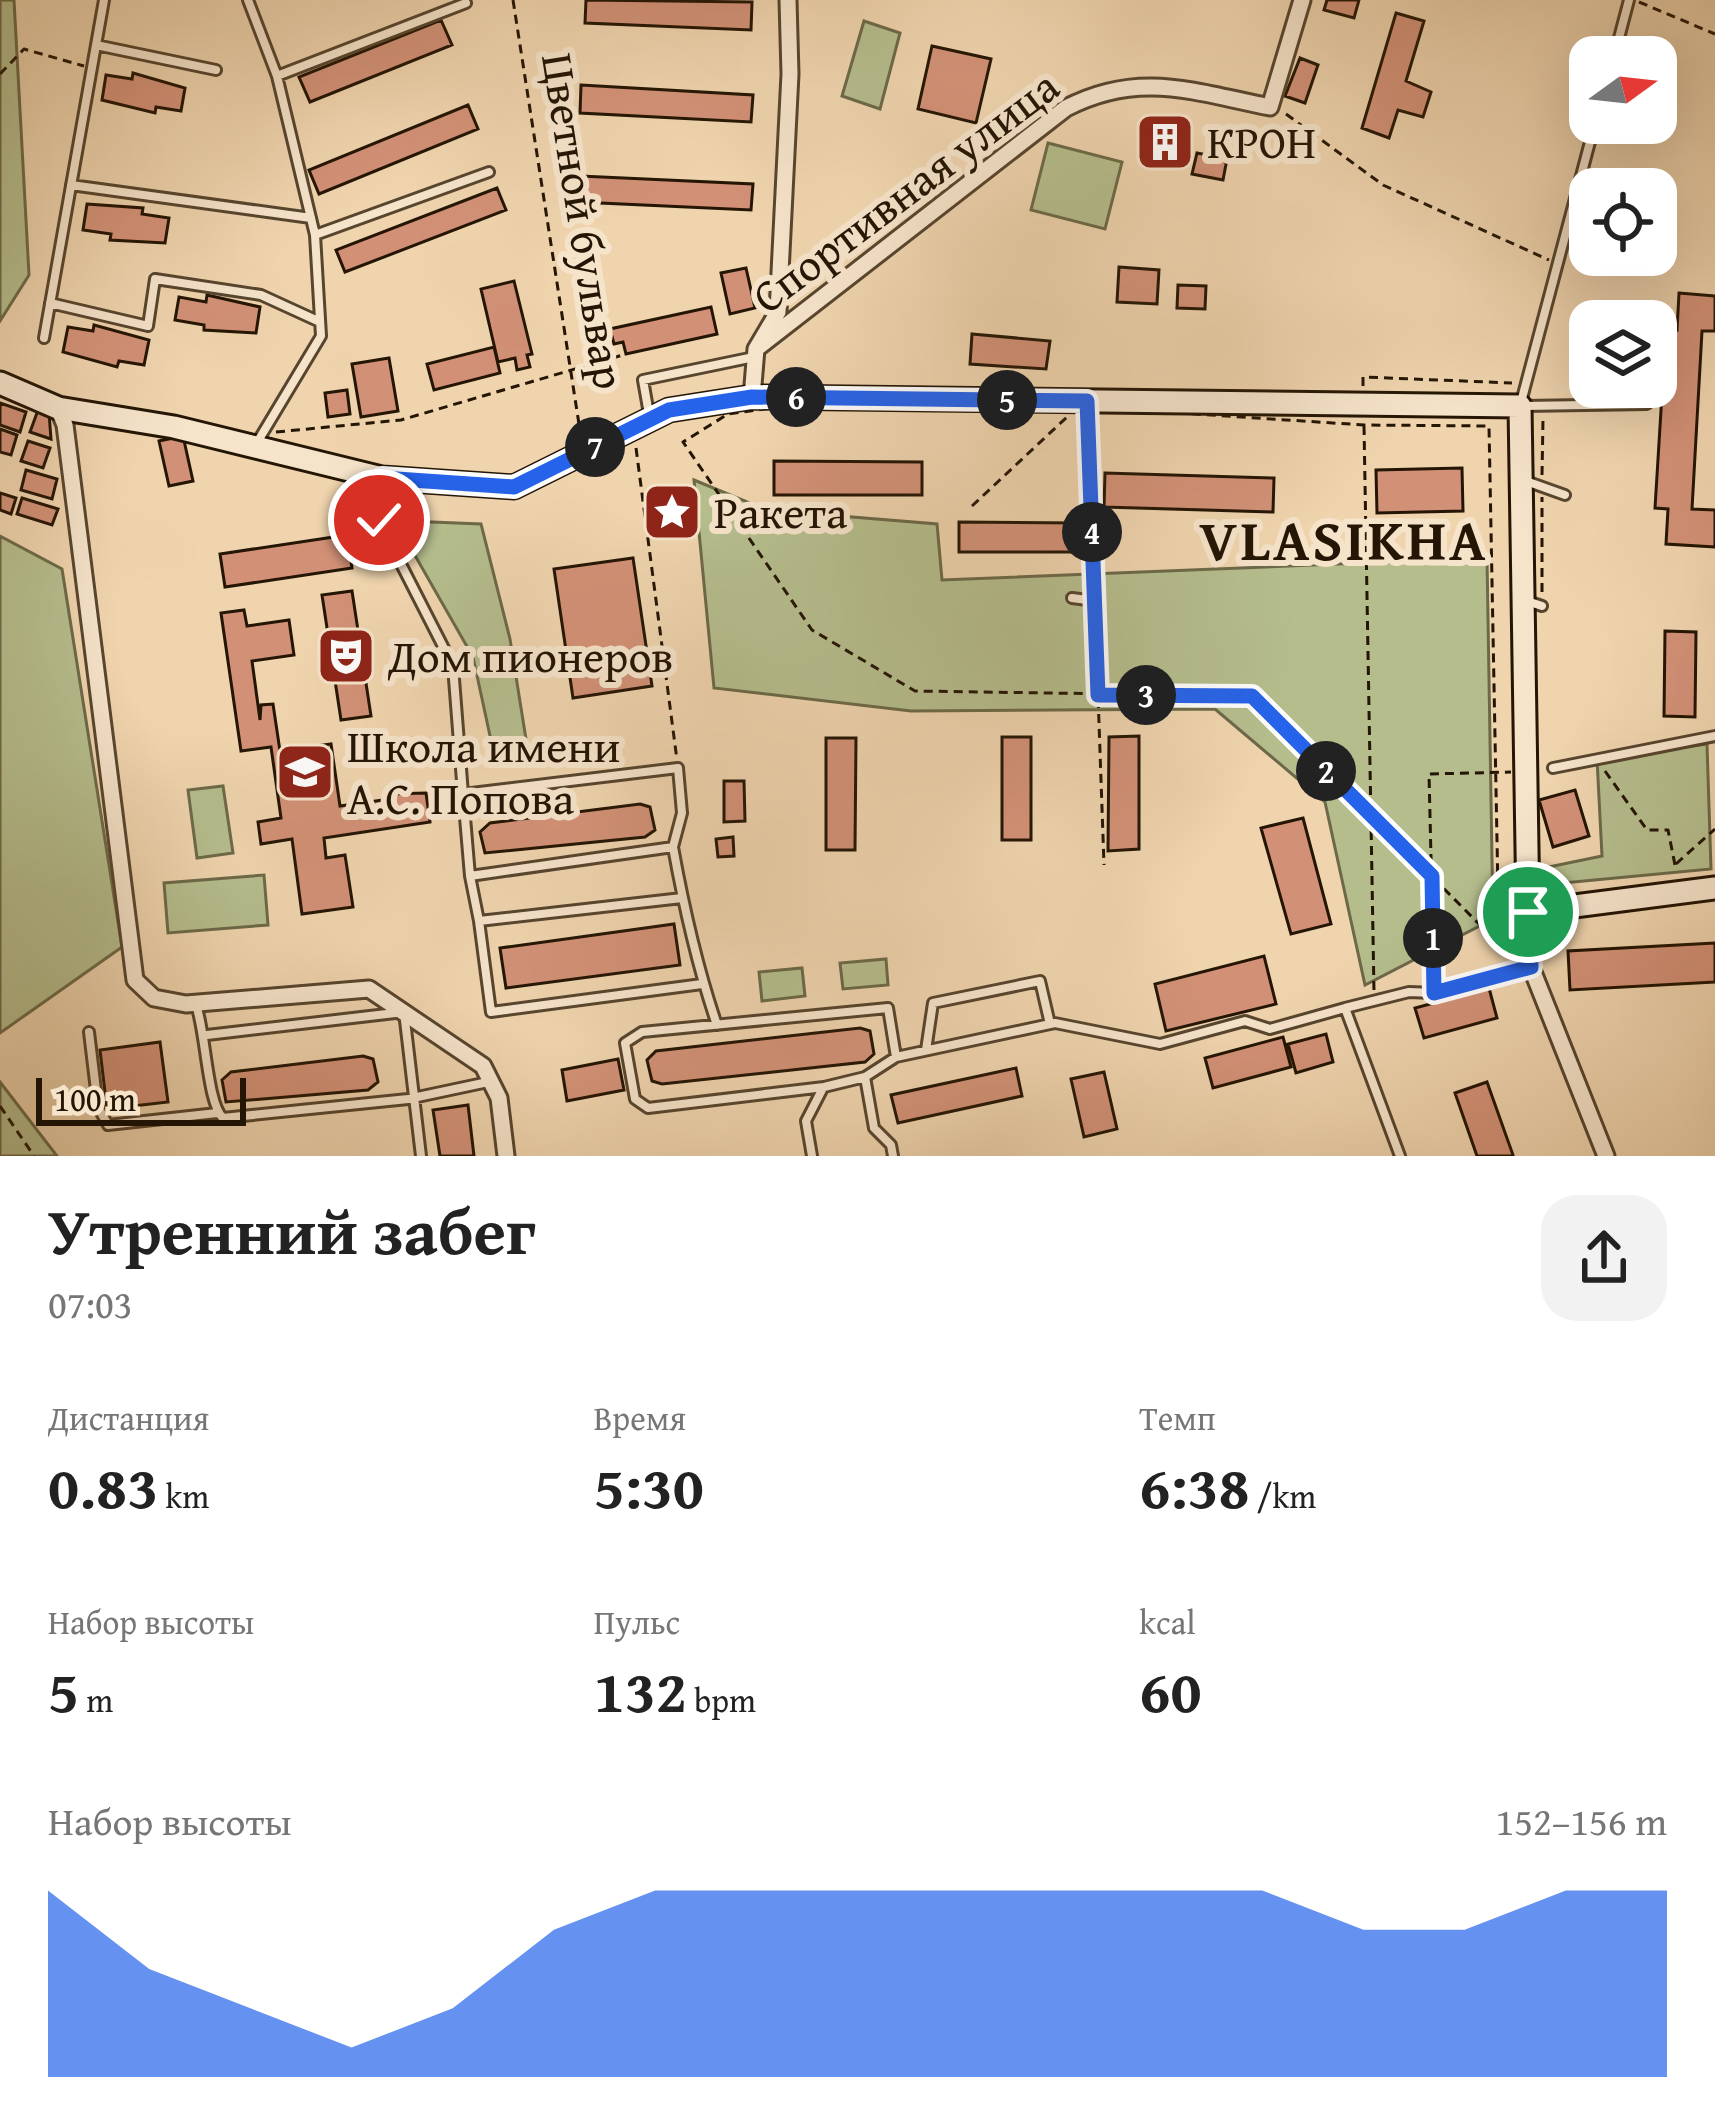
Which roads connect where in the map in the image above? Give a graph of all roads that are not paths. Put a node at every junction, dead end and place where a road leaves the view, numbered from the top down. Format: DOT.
graph roads {
  1 [pos="104,0"];
  2 [pos="248,0"];
  3 [pos="788,0"];
  4 [pos="1302,0"];
  5 [pos="1632,0"];
  6 [pos="466,3"];
  7 [pos="1621,36"];
  8 [pos="96,45"];
  9 [pos="216,70"];
  10 [pos="277,76"];
  11 [pos="1589,144"];
  12 [pos="489,172"];
  13 [pos="71,185"];
  14 [pos="311,218"];
  15 [pos="315,235"];
  16 [pos="50,303"];
  17 [pos="320,322"];
  18 [pos="44,338"];
  19 [pos="756,353"];
  20 [pos="0,383"];
  21 [pos="752,397"];
  22 [pos="1528,400"];
  23 [pos="1569,401"];
  24 [pos="1084,405"];
  25 [pos="58,408"];
  26 [pos="642,423"];
  27 [pos="258,440"];
  28 [pos="382,478"];
  29 [pos="1532,483"];
  30 [pos="1564,495"];
  31 [pos="1072,598"];
  32 [pos="1715,736"];
  33 [pos="1553,768"];
  34 [pos="463,794"];
  35 [pos="673,847"];
  36 [pos="470,876"];
  37 [pos="1715,888"];
  38 [pos="682,898"];
  39 [pos="1528,912"];
  40 [pos="479,921"];
  41 [pos="1531,967"];
  42 [pos="703,984"];
  43 [pos="195,1004"];
  44 [pos="1345,1008"];
  45 [pos="404,1012"];
  46 [pos="1051,1024"];
  47 [pos="717,1025"];
  48 [pos="89,1032"];
  49 [pos="207,1035"];
  50 [pos="926,1050"];
  51 [pos="896,1057"];
  52 [pos="865,1077"];
  53 [pos="491,1082"];
  54 [pos="824,1087"];
  55 [pos="413,1096"];
  56 [pos="217,1113"];
  57 [pos="421,1156"];
  58 [pos="506,1156"];
  59 [pos="812,1156"];
  60 [pos="893,1156"];
  61 [pos="1400,1156"];
  62 [pos="1606,1156"];
  1 -- 8 [label="lane"];
  2 -- 10 [label="lane"];
  3 -- 19 [label="street"];
  4 -- 19 [label="street, Спортивная улица"];
  5 -- 7 [label="lane"];
  6 -- 10 [label="lane"];
  8 -- 9 [label="lane"];
  8 -- 13 [label="lane"];
  10 -- 14 [label="lane"];
  11 -- 22 [label="lane"];
  12 -- 15 [label="lane"];
  13 -- 14 [label="lane"];
  13 -- 16 [label="lane"];
  14 -- 15 [label="lane"];
  15 -- 17 [label="lane"];
  16 -- 17 [label="lane"];
  16 -- 18 [label="lane"];
  17 -- 27 [label="lane"];
  19 -- 21 [label="street"];
  19 -- 26 [label="lane"];
  20 -- 25 [label="street"];
  21 -- 24 [label="street"];
  21 -- 26 [label="street"];
  22 -- 23 [label="lane"];
  22 -- 24 [label="street"];
  22 -- 29 [label="street"];
  24 -- 31 [label="lane"];
  25 -- 27 [label="street"];
  25 -- 43 [label="street"];
  26 -- 28 [label="street"];
  27 -- 28 [label="street"];
  28 -- 34 [label="lane"];
  29 -- 30 [label="lane"];
  29 -- 39 [label="street"];
  32 -- 33 [label="lane"];
  34 -- 35 [label="lane"];
  34 -- 36 [label="lane"];
  35 -- 36 [label="lane"];
  35 -- 38 [label="lane"];
  36 -- 40 [label="lane"];
  37 -- 39 [label="street"];
  38 -- 40 [label="lane"];
  38 -- 42 [label="lane"];
  39 -- 41 [label="street"];
  40 -- 42 [label="lane"];
  41 -- 44 [label="lane"];
  41 -- 62 [label="street"];
  42 -- 47 [label="lane"];
  43 -- 45 [label="street"];
  43 -- 49 [label="lane"];
  44 -- 46 [label="lane"];
  44 -- 61 [label="lane"];
  45 -- 49 [label="lane"];
  45 -- 53 [label="street"];
  45 -- 55 [label="lane"];
  46 -- 50 [label="lane"];
  46 -- 50 [label="lane"];
  47 -- 51 [label="lane"];
  47 -- 54 [label="lane"];
  48 -- 56 [label="lane"];
  49 -- 56 [label="lane"];
  50 -- 51 [label="lane"];
  51 -- 52 [label="lane"];
  52 -- 54 [label="lane"];
  52 -- 60 [label="lane"];
  53 -- 55 [label="lane"];
  53 -- 58 [label="street"];
  54 -- 59 [label="lane"];
  55 -- 56 [label="lane"];
  55 -- 57 [label="lane"];
}
